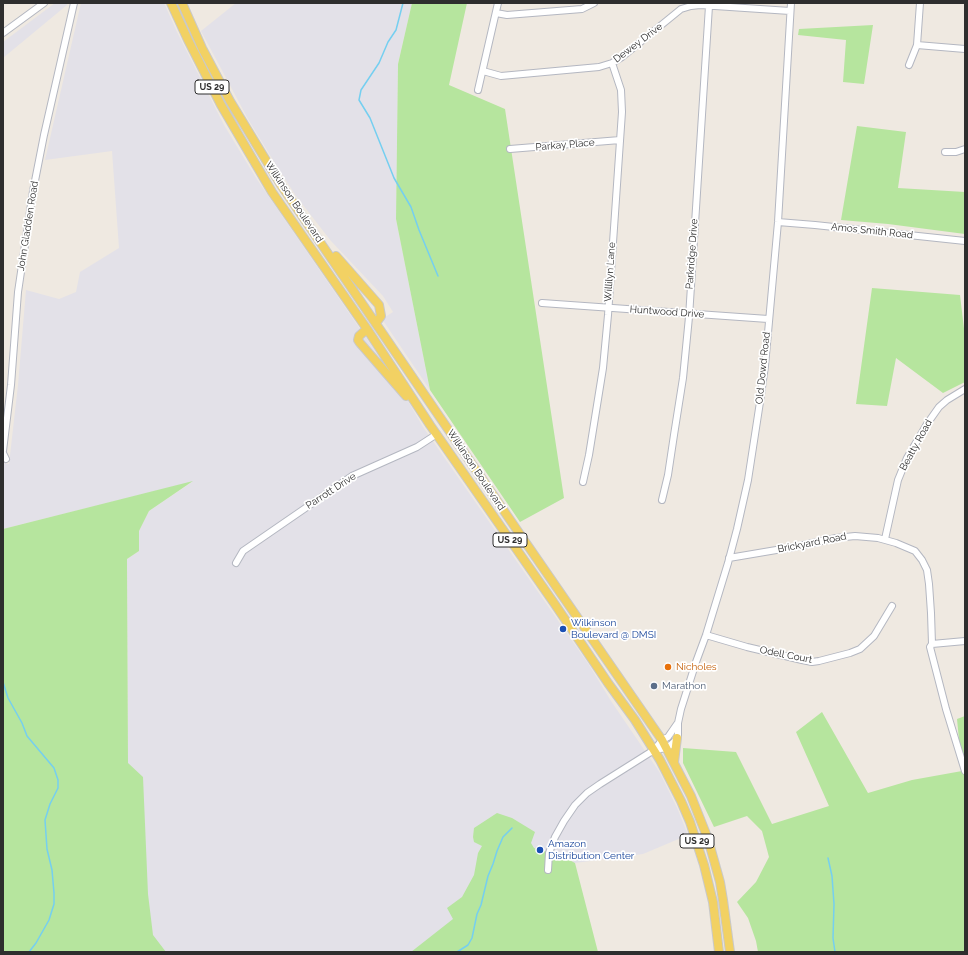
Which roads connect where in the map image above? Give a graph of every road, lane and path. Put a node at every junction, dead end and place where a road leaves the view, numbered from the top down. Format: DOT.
graph roads {
  1 [pos="44,3"];
  2 [pos="74,3"];
  3 [pos="171,3"];
  4 [pos="182,3"];
  5 [pos="498,3"];
  6 [pos="594,3"];
  7 [pos="790,3"];
  8 [pos="920,3"];
  9 [pos="708,6"];
  10 [pos="790,11"];
  11 [pos="496,13"];
  12 [pos="3,33"];
  13 [pos="917,45"];
  14 [pos="965,49"];
  15 [pos="612,63"];
  16 [pos="909,65"];
  17 [pos="483,71"];
  18 [pos="478,90"];
  19 [pos="246,128"];
  20 [pos="237,134"];
  21 [pos="620,140"];
  22 [pos="510,149"];
  23 [pos="965,149"];
  24 [pos="945,152"];
  25 [pos="778,222"];
  26 [pos="311,228"];
  27 [pos="965,240"];
  28 [pos="542,303"];
  29 [pos="608,308"];
  30 [pos="689,313"];
  31 [pos="768,319"];
  32 [pos="376,323"];
  33 [pos="367,329"];
  34 [pos="965,389"];
  35 [pos="430,425"];
  36 [pos="437,434"];
  37 [pos="4,454"];
  38 [pos="583,482"];
  39 [pos="662,500"];
  40 [pos="885,539"];
  41 [pos="729,558"];
  42 [pos="236,563"];
  43 [pos="892,606"];
  44 [pos="706,635"];
  45 [pos="965,641"];
  46 [pos="932,644"];
  47 [pos="678,723"];
  48 [pos="677,738"];
  49 [pos="662,740"];
  50 [pos="667,748"];
  51 [pos="654,750"];
  52 [pos="674,762"];
  53 [pos="965,771"];
  54 [pos="548,870"];
  55 [pos="719,952"];
  56 [pos="730,952"];
  1 -- 12 [label="street"];
  2 -- 37 [label="street, John Gladden Road"];
  3 -- 20 [label="main road, Wilkinson Boulevard / US 29"];
  4 -- 19 [label="main road, Wilkinson Boulevard / US 29"];
  5 -- 11 [label="street"];
  6 -- 11 [label="street"];
  7 -- 10 [label="street, Old Dowd Road"];
  8 -- 13 [label="street"];
  9 -- 10 [label="street, Dewey Drive"];
  9 -- 15 [label="street, Dewey Drive"];
  9 -- 30 [label="street, Parkridge Drive"];
  10 -- 25 [label="street, Old Dowd Road"];
  11 -- 17 [label="street"];
  13 -- 14 [label="street"];
  13 -- 16 [label="street"];
  15 -- 17 [label="street, Dewey Drive"];
  15 -- 21 [label="street, Willilyn Lane"];
  17 -- 18 [label="street"];
  19 -- 20 [label="street"];
  19 -- 26 [label="main road, Wilkinson Boulevard / US 29"];
  20 -- 33 [label="main road, Wilkinson Boulevard / US 29"];
  21 -- 22 [label="street, Parkay Place"];
  21 -- 29 [label="street, Willilyn Lane"];
  23 -- 24 [label="street"];
  25 -- 27 [label="street, Amos Smith Road"];
  25 -- 31 [label="street, Old Dowd Road"];
  26 -- 32 [label="main road, Wilkinson Boulevard / US 29"];
  26 -- 32 [label="main road"];
  28 -- 29 [label="street, Huntwood Drive"];
  29 -- 30 [label="street, Huntwood Drive"];
  29 -- 38 [label="street, Willilyn Lane"];
  30 -- 31 [label="street, Huntwood Drive"];
  30 -- 39 [label="street, Parkridge Drive"];
  31 -- 41 [label="street, Old Dowd Road"];
  32 -- 33 [label="street"];
  32 -- 49 [label="main road, Wilkinson Boulevard / US 29"];
  33 -- 35 [label="main road, Wilkinson Boulevard / US 29"];
  33 -- 35 [label="main road"];
  34 -- 40 [label="street, Beatty Road"];
  35 -- 36 [label="main road, Wilkinson Boulevard / US 29"];
  36 -- 42 [label="street, Parrott Drive"];
  36 -- 51 [label="main road, Wilkinson Boulevard / US 29"];
  40 -- 41 [label="street, Brickyard Road"];
  40 -- 46 [label="street, Brickyard Road"];
  41 -- 44 [label="street, Old Dowd Road"];
  43 -- 44 [label="street, Odell Court"];
  44 -- 47 [label="street, Old Dowd Road"];
  45 -- 46 [label="street"];
  46 -- 53 [label="street, Brickyard Road"];
  47 -- 48 [label="street, Old Dowd Road"];
  47 -- 49 [label="street, Old Dowd Road"];
  48 -- 50 [label="street"];
  48 -- 52 [label="main road"];
  49 -- 50 [label="main road, Wilkinson Boulevard / US 29"];
  49 -- 51 [label="street, Old Dowd Road"];
  50 -- 51 [label="street, Old Dowd Road"];
  50 -- 52 [label="main road, Wilkinson Boulevard / US 29"];
  51 -- 54 [label="street, Old Dowd Road"];
  51 -- 55 [label="main road, Wilkinson Boulevard / US 29"];
  52 -- 56 [label="main road, Wilkinson Boulevard / US 29"];
}
